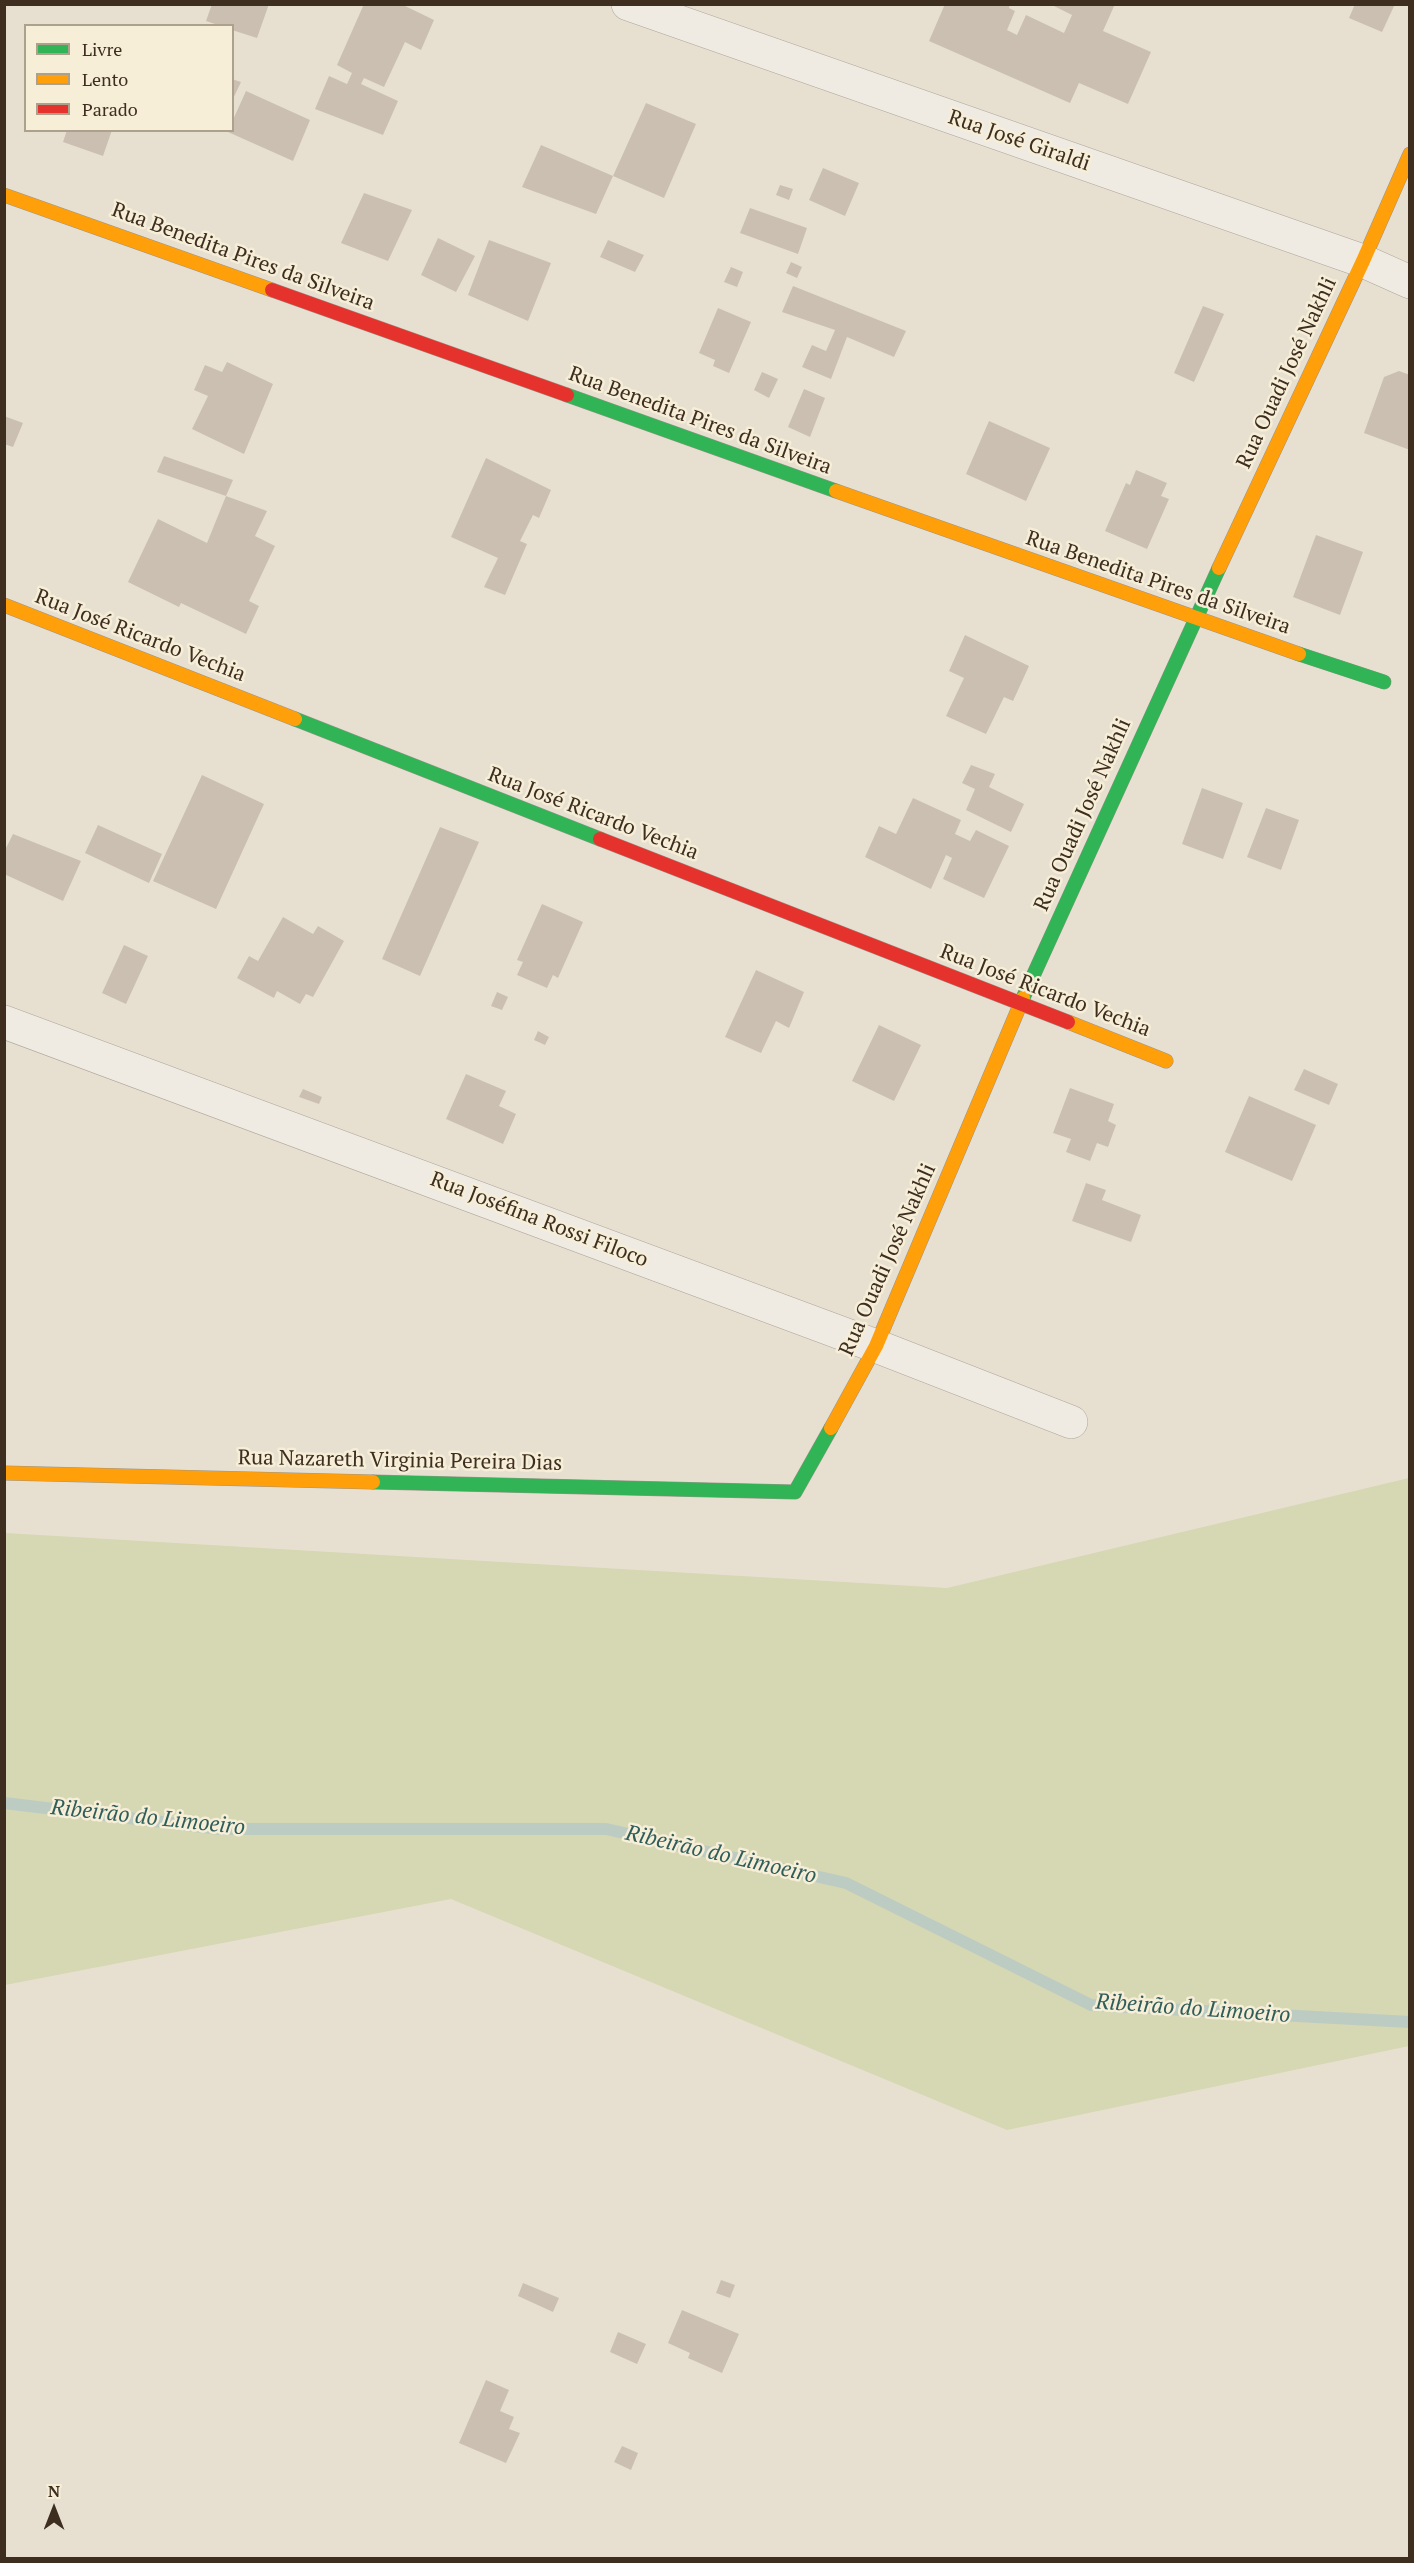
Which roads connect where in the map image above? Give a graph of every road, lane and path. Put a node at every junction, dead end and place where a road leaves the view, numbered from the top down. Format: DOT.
graph roads {
  1 [pos="628,4"];
  2 [pos="1410,154"];
  3 [pos="4,195"];
  4 [pos="1363,261"];
  5 [pos="1410,282"];
  6 [pos="4,605"];
  7 [pos="1195,619"];
  8 [pos="1384,682"];
  9 [pos="1020,1004"];
  10 [pos="4,1022"];
  11 [pos="1166,1060"];
  12 [pos="876,1346"];
  13 [pos="1071,1422"];
  14 [pos="4,1473"];
  15 [pos="795,1492"];
  1 -- 4 [label="street, Rua José Giraldi"];
  2 -- 4 [label="street, Rua Ouadi José Nakhli"];
  3 -- 7 [label="street, Rua Benedita Pires da Silveira"];
  4 -- 5 [label="street, Rua José Giraldi"];
  4 -- 7 [label="street, Rua Ouadi José Nakhli"];
  6 -- 9 [label="street, Rua José Ricardo Vechia"];
  7 -- 8 [label="street, Rua Benedita Pires da Silveira"];
  7 -- 9 [label="street, Rua Ouadi José Nakhli"];
  9 -- 11 [label="street, Rua José Ricardo Vechia"];
  9 -- 12 [label="street, Rua Ouadi José Nakhli"];
  10 -- 12 [label="street, Rua Joséfina Rossi Filoco"];
  12 -- 13 [label="street, Rua Joséfina Rossi Filoco"];
  12 -- 15 [label="street, Rua Ouadi José Nakhli"];
  14 -- 15 [label="street, Rua Nazareth Virginia Pereira Dias"];
}
